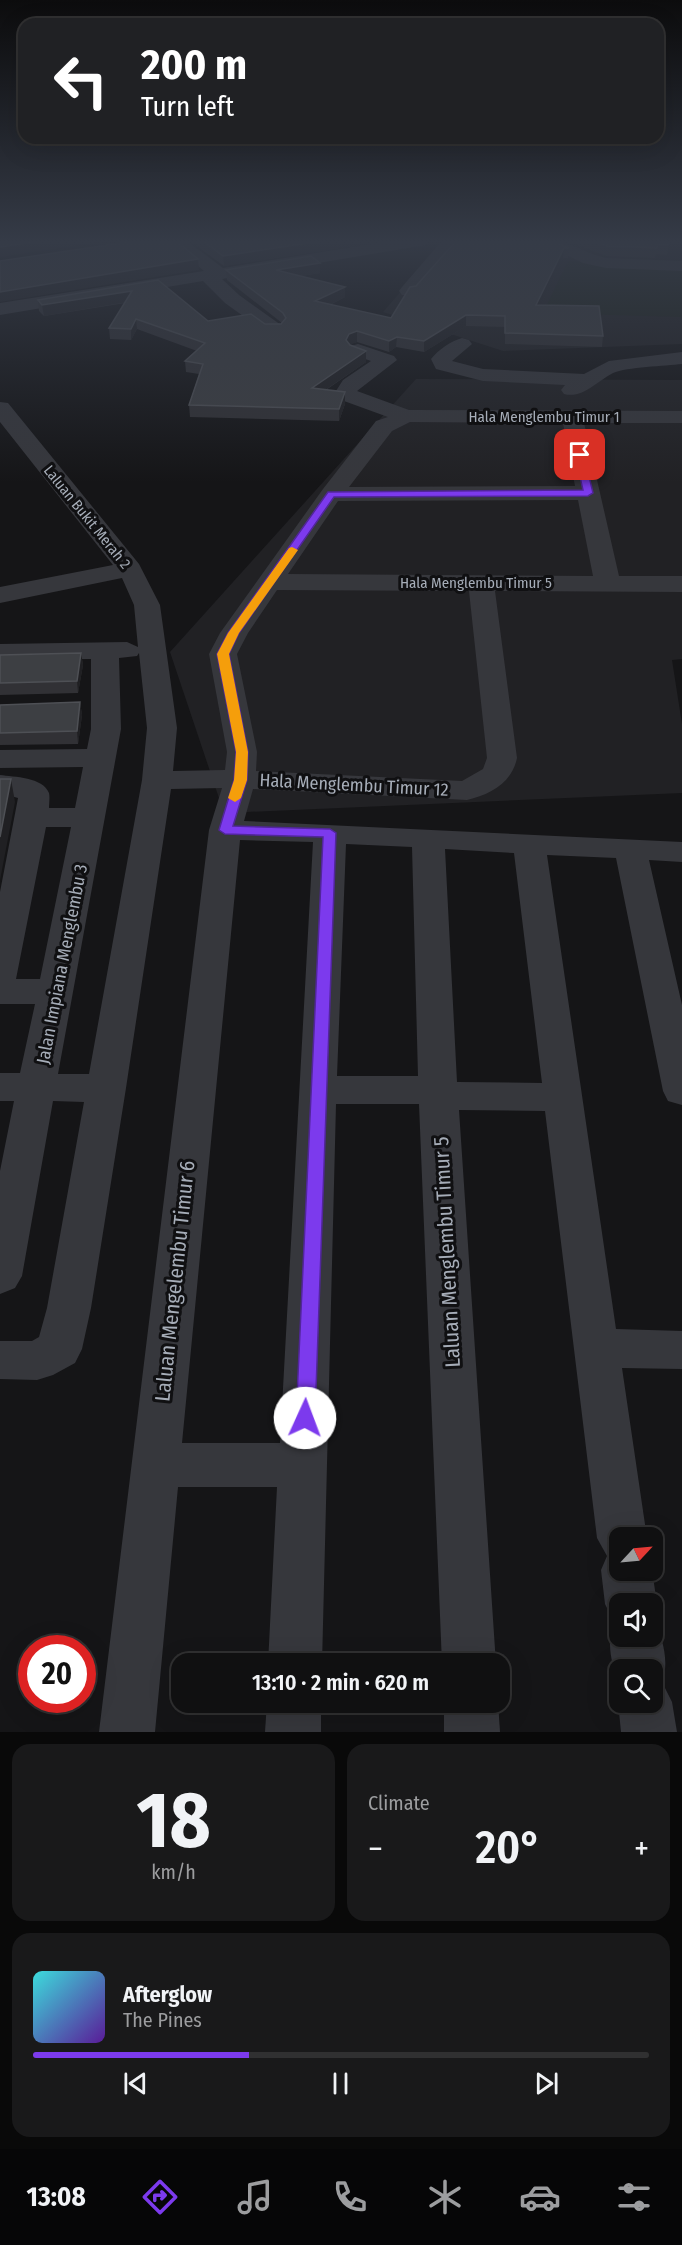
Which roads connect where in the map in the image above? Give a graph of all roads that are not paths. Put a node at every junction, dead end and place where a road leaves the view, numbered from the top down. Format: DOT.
graph roads {
  1 [pos="263,322"];
  2 [pos="274,329"];
  3 [pos="462,344"];
  4 [pos="358,350"];
  5 [pos="682,358"];
  6 [pos="590,380"];
  7 [pos="0,408"];
  8 [pos="407,416"];
  9 [pos="520,416"];
  10 [pos="572,416"];
  11 [pos="682,417"];
  12 [pos="588,493"];
  13 [pos="331,494"];
  14 [pos="130,569"];
  15 [pos="270,582"];
  16 [pos="481,584"];
  17 [pos="608,584"];
  18 [pos="682,584"];
  19 [pos="0,595"];
  20 [pos="152,649"];
  21 [pos="105,650"];
  22 [pos="0,652"];
  23 [pos="100,758"];
  24 [pos="0,759"];
  25 [pos="158,780"];
  26 [pos="240,780"];
  27 [pos="0,784"];
  28 [pos="32,817"];
  29 [pos="89,818"];
  30 [pos="225,830"];
  31 [pos="330,833"];
  32 [pos="429,840"];
  33 [pos="529,844"];
  34 [pos="632,851"];
  35 [pos="682,852"];
  36 [pos="0,976"];
  37 [pos="57,991"];
  38 [pos="0,992"];
  39 [pos="681,1081"];
  40 [pos="39,1086"];
  41 [pos="0,1087"];
  42 [pos="106,1088"];
  43 [pos="317,1090"];
  44 [pos="439,1093"];
  45 [pos="562,1097"];
  46 [pos="8,1193"];
  47 [pos="0,1276"];
  48 [pos="595,1348"];
  49 [pos="682,1350"];
  50 [pos="0,1360"];
  51 [pos="155,1465"];
  52 [pos="304,1465"];
  53 [pos="619,1527"];
  54 [pos="295,1653"];
  55 [pos="467,1653"];
  56 [pos="293,1713"];
  57 [pos="471,1713"];
  58 [pos="646,1713"];
  59 [pos="127,1732"];
  60 [pos="292,1732"];
  61 [pos="472,1732"];
  62 [pos="649,1732"];
  1 -- 2 [label="street"];
  3 -- 6 [label="street"];
  4 -- 8 [label="street"];
  5 -- 6 [label="street"];
  6 -- 9 [label="street"];
  7 -- 14 [label="street, Laluan Bukit Merah 2"];
  8 -- 9 [label="street, Hala Menglembu Timur 1"];
  8 -- 13 [label="street, Hala Menglembu Timur 12"];
  9 -- 10 [label="street, Hala Menglembu Timur 1"];
  10 -- 11 [label="street, Hala Menglembu Timur 1"];
  10 -- 12 [label="street"];
  12 -- 13 [label="street"];
  12 -- 17 [label="street"];
  13 -- 15 [label="street, Hala Menglembu Timur 12"];
  14 -- 19 [label="street"];
  14 -- 20 [label="street, Laluan Bukit Merah 2"];
  15 -- 16 [label="street, Hala Menglembu Timur 5"];
  15 -- 26 [label="street, Hala Menglembu Timur 12"];
  16 -- 17 [label="street, Hala Menglembu Timur 5"];
  16 -- 26 [label="street, Hala Menglembu Timur 12"];
  17 -- 18 [label="street, Hala Menglembu Timur 5"];
  20 -- 21 [label="street"];
  20 -- 25 [label="street, Laluan Bukit Merah 2"];
  21 -- 22 [label="street"];
  21 -- 23 [label="street, Jalan Impiana Menglembu 3"];
  23 -- 24 [label="street"];
  23 -- 29 [label="street, Jalan Impiana Menglembu 3"];
  25 -- 26 [label="street"];
  25 -- 42 [label="street, Laluan Bukit Merah 2"];
  26 -- 30 [label="street, Laluan Mengelembu Timur 6"];
  27 -- 28 [label="street"];
  28 -- 29 [label="street"];
  28 -- 36 [label="street"];
  29 -- 37 [label="street, Jalan Impiana Menglembu 3"];
  30 -- 31 [label="street"];
  30 -- 51 [label="street, Laluan Mengelembu Timur 6"];
  31 -- 32 [label="street"];
  31 -- 43 [label="street"];
  32 -- 33 [label="street"];
  32 -- 44 [label="street, Laluan Menglembu Timur 5"];
  33 -- 34 [label="street"];
  33 -- 45 [label="street"];
  34 -- 35 [label="street"];
  34 -- 39 [label="street"];
  37 -- 38 [label="street"];
  37 -- 40 [label="street, Jalan Impiana Menglembu 3"];
  40 -- 41 [label="street"];
  40 -- 42 [label="street"];
  40 -- 46 [label="street, Jalan Impiana Menglembu 3"];
  42 -- 50 [label="street, Laluan Bukit Merah 2"];
  43 -- 44 [label="street"];
  43 -- 52 [label="street"];
  44 -- 45 [label="street"];
  44 -- 55 [label="street, Laluan Menglembu Timur 5"];
  45 -- 48 [label="street"];
  46 -- 47 [label="street, Jalan Impiana Menglembu 3"];
  48 -- 49 [label="street"];
  48 -- 53 [label="street"];
  51 -- 52 [label="street"];
  51 -- 59 [label="street, Laluan Mengelembu Timur 6"];
  52 -- 54 [label="street"];
  56 -- 60 [label="street"];
  57 -- 61 [label="street"];
  58 -- 62 [label="street"];
}
